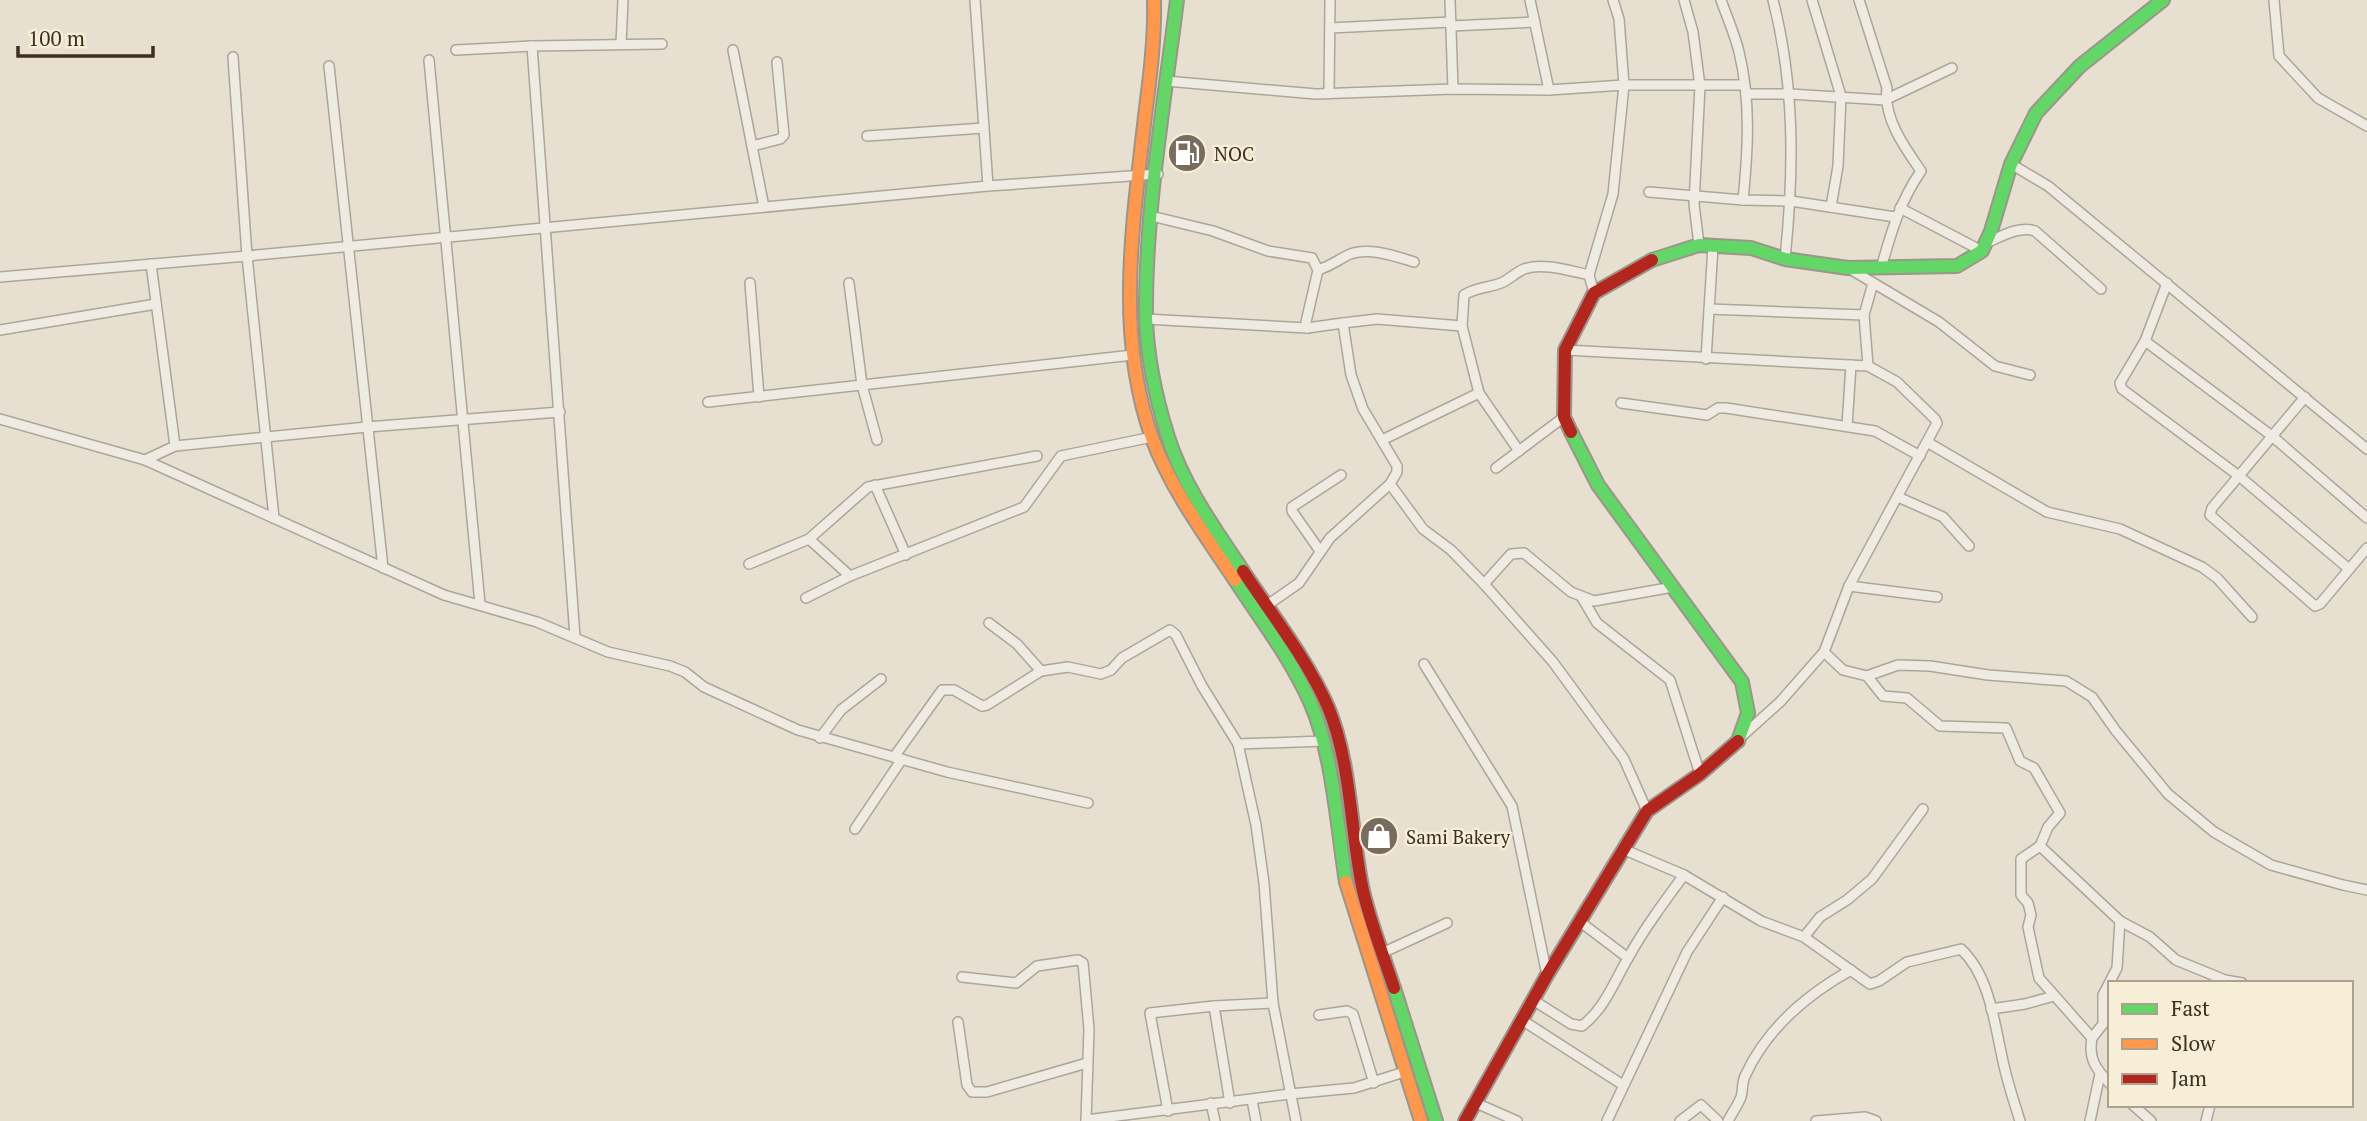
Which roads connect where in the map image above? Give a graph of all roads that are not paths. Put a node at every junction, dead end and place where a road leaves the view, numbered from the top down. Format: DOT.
graph roads {
  1 [pos="623,0"];
  2 [pos="975,0"];
  3 [pos="1154,0"];
  4 [pos="1177,0"];
  5 [pos="1330,0"];
  6 [pos="1450,0"];
  7 [pos="1530,0"];
  8 [pos="1613,0"];
  9 [pos="1684,0"];
  10 [pos="1773,0"];
  11 [pos="1812,0"];
  12 [pos="1859,0"];
  13 [pos="2163,0"];
  14 [pos="2274,0"];
  15 [pos="1725,1"];
  16 [pos="1535,22"];
  17 [pos="1451,24"];
  18 [pos="1330,28"];
  19 [pos="621,44"];
  20 [pos="662,44"];
  21 [pos="531,46"];
  22 [pos="456,50"];
  23 [pos="733,50"];
  24 [pos="233,57"];
  25 [pos="429,60"];
  26 [pos="777,62"];
  27 [pos="328,66"];
  28 [pos="1952,68"];
  29 [pos="1166,81"];
  30 [pos="1623,85"];
  31 [pos="1700,86"];
  32 [pos="1453,89"];
  33 [pos="1549,90"];
  34 [pos="1745,90"];
  35 [pos="1329,93"];
  36 [pos="1790,94"];
  37 [pos="1841,96"];
  38 [pos="1885,100"];
  39 [pos="2367,127"];
  40 [pos="984,128"];
  41 [pos="867,136"];
  42 [pos="752,146"];
  43 [pos="2011,164"];
  44 [pos="1158,174"];
  45 [pos="1140,175"];
  46 [pos="988,186"];
  47 [pos="1649,192"];
  48 [pos="1695,195"];
  49 [pos="1743,200"];
  50 [pos="1791,201"];
  51 [pos="764,207"];
  52 [pos="1831,208"];
  53 [pos="1900,208"];
  54 [pos="1151,216"];
  55 [pos="1895,218"];
  56 [pos="546,227"];
  57 [pos="447,237"];
  58 [pos="1706,245"];
  59 [pos="346,246"];
  60 [pos="1984,247"];
  61 [pos="247,256"];
  62 [pos="1785,259"];
  63 [pos="1414,262"];
  64 [pos="151,264"];
  65 [pos="1848,268"];
  66 [pos="1881,268"];
  67 [pos="1318,270"];
  68 [pos="1589,275"];
  69 [pos="0,276"];
  70 [pos="750,283"];
  71 [pos="849,283"];
  72 [pos="1873,283"];
  73 [pos="2166,283"];
  74 [pos="2101,289"];
  75 [pos="1594,293"];
  76 [pos="156,304"];
  77 [pos="1709,309"];
  78 [pos="1864,315"];
  79 [pos="1146,319"];
  80 [pos="1343,323"];
  81 [pos="1462,326"];
  82 [pos="1307,328"];
  83 [pos="0,330"];
  84 [pos="2145,341"];
  85 [pos="1565,350"];
  86 [pos="1132,355"];
  87 [pos="1706,359"];
  88 [pos="1851,365"];
  89 [pos="1868,366"];
  90 [pos="2030,374"];
  91 [pos="862,385"];
  92 [pos="1479,393"];
  93 [pos="759,397"];
  94 [pos="2305,397"];
  95 [pos="708,402"];
  96 [pos="1621,403"];
  97 [pos="560,412"];
  98 [pos="1564,417"];
  99 [pos="0,419"];
  100 [pos="463,420"];
  101 [pos="1847,426"];
  102 [pos="367,427"];
  103 [pos="2272,436"];
  104 [pos="1152,437"];
  105 [pos="265,438"];
  106 [pos="877,440"];
  107 [pos="1382,440"];
  108 [pos="1927,442"];
  109 [pos="175,446"];
  110 [pos="2367,449"];
  111 [pos="1519,451"];
  112 [pos="1037,456"];
  113 [pos="1920,456"];
  114 [pos="145,460"];
  115 [pos="1496,468"];
  116 [pos="1341,475"];
  117 [pos="2239,476"];
  118 [pos="1390,484"];
  119 [pos="875,485"];
  120 [pos="1898,497"];
  121 [pos="274,518"];
  122 [pos="1201,518"];
  123 [pos="2367,518"];
  124 [pos="809,540"];
  125 [pos="1969,546"];
  126 [pos="2367,548"];
  127 [pos="1321,551"];
  128 [pos="906,555"];
  129 [pos="749,564"];
  130 [pos="383,568"];
  131 [pos="2349,569"];
  132 [pos="850,576"];
  133 [pos="1484,584"];
  134 [pos="1849,586"];
  135 [pos="1673,587"];
  136 [pos="1581,596"];
  137 [pos="1937,597"];
  138 [pos="806,598"];
  139 [pos="480,604"];
  140 [pos="1266,606"];
  141 [pos="2252,617"];
  142 [pos="989,623"];
  143 [pos="575,637"];
  144 [pos="1824,652"];
  145 [pos="1424,664"];
  146 [pos="1041,671"];
  147 [pos="1867,676"];
  148 [pos="881,679"];
  149 [pos="820,738"];
  150 [pos="1740,738"];
  151 [pos="1324,741"];
  152 [pos="1238,744"];
  153 [pos="898,758"];
  154 [pos="1700,774"];
  155 [pos="1088,803"];
  156 [pos="1923,809"];
  157 [pos="1647,811"];
  158 [pos="855,830"];
  159 [pos="2040,846"];
  160 [pos="1625,850"];
  161 [pos="1684,875"];
  162 [pos="2367,890"];
  163 [pos="1723,897"];
  164 [pos="2120,921"];
  165 [pos="1579,922"];
  166 [pos="1447,923"];
  167 [pos="1804,937"];
  168 [pos="1382,953"];
  169 [pos="1628,958"];
  170 [pos="1851,970"];
  171 [pos="1547,975"];
  172 [pos="962,976"];
  173 [pos="2110,981"];
  174 [pos="2231,981"];
  175 [pos="2108,985"];
  176 [pos="2054,996"];
  177 [pos="1533,1000"];
  178 [pos="1273,1003"];
  179 [pos="1214,1006"];
  180 [pos="1991,1009"];
  181 [pos="1319,1016"];
  182 [pos="1522,1020"];
  183 [pos="958,1022"];
  184 [pos="2092,1038"];
  185 [pos="1087,1063"];
  186 [pos="1404,1072"];
  187 [pos="2100,1074"];
  188 [pos="2108,1082"];
  189 [pos="1374,1083"];
  190 [pos="1623,1085"];
  191 [pos="1290,1094"];
  192 [pos="1252,1100"];
  193 [pos="1230,1102"];
  194 [pos="1476,1103"];
  195 [pos="1211,1104"];
  196 [pos="2135,1107"];
  197 [pos="1168,1111"];
  198 [pos="1151,1117"];
  199 [pos="1435,1118"];
  200 [pos="1416,1120"];
  201 [pos="1086,1121"];
  202 [pos="1215,1121"];
  203 [pos="1256,1121"];
  204 [pos="1296,1121"];
  205 [pos="1465,1121"];
  206 [pos="1517,1121"];
  207 [pos="1607,1121"];
  208 [pos="1680,1121"];
  209 [pos="1718,1121"];
  210 [pos="1728,1121"];
  211 [pos="1816,1121"];
  212 [pos="1876,1121"];
  213 [pos="2020,1121"];
  214 [pos="2090,1121"];
  215 [pos="2151,1121"];
  1 -- 19 [label="street"];
  2 -- 40 [label="street"];
  3 -- 45 [label="main road"];
  4 -- 29 [label="main road"];
  5 -- 18 [label="street"];
  6 -- 17 [label="street"];
  7 -- 16 [label="street"];
  8 -- 30 [label="street"];
  9 -- 31 [label="street"];
  10 -- 36 [label="street"];
  11 -- 37 [label="street"];
  12 -- 38 [label="street"];
  13 -- 43 [label="main road"];
  14 -- 39 [label="street"];
  15 -- 34 [label="street"];
  16 -- 17 [label="street"];
  16 -- 33 [label="street"];
  17 -- 18 [label="street"];
  17 -- 32 [label="street"];
  18 -- 35 [label="street"];
  19 -- 20 [label="street"];
  19 -- 21 [label="street"];
  21 -- 22 [label="street"];
  21 -- 56 [label="street"];
  23 -- 42 [label="street"];
  24 -- 61 [label="street"];
  25 -- 57 [label="street"];
  26 -- 42 [label="street"];
  27 -- 59 [label="street"];
  28 -- 38 [label="street"];
  29 -- 35 [label="street"];
  29 -- 44 [label="main road"];
  30 -- 31 [label="street"];
  30 -- 33 [label="street"];
  30 -- 68 [label="street"];
  31 -- 34 [label="street"];
  31 -- 48 [label="street"];
  32 -- 33 [label="street"];
  32 -- 35 [label="street"];
  34 -- 36 [label="street"];
  34 -- 49 [label="street"];
  36 -- 37 [label="street"];
  36 -- 50 [label="street"];
  37 -- 38 [label="street"];
  37 -- 52 [label="street"];
  38 -- 53 [label="street"];
  40 -- 41 [label="street"];
  40 -- 46 [label="street"];
  42 -- 51 [label="street"];
  43 -- 60 [label="main road"];
  43 -- 73 [label="street"];
  44 -- 45 [label="street"];
  44 -- 54 [label="main road"];
  45 -- 46 [label="street"];
  45 -- 86 [label="main road"];
  46 -- 51 [label="street"];
  47 -- 48 [label="street"];
  48 -- 49 [label="street"];
  48 -- 58 [label="street"];
  49 -- 50 [label="street"];
  50 -- 52 [label="street"];
  50 -- 62 [label="street"];
  51 -- 56 [label="street"];
  52 -- 55 [label="street"];
  53 -- 55 [label="street"];
  53 -- 60 [label="street"];
  54 -- 67 [label="street"];
  54 -- 79 [label="main road"];
  55 -- 66 [label="street"];
  56 -- 57 [label="street"];
  56 -- 97 [label="street"];
  57 -- 59 [label="street"];
  57 -- 100 [label="street"];
  58 -- 62 [label="main road"];
  58 -- 75 [label="main road"];
  58 -- 77 [label="street"];
  59 -- 61 [label="street"];
  59 -- 102 [label="street"];
  60 -- 66 [label="main road"];
  60 -- 74 [label="street"];
  61 -- 64 [label="street"];
  61 -- 105 [label="street"];
  62 -- 65 [label="main road"];
  63 -- 67 [label="street"];
  64 -- 69 [label="street"];
  64 -- 76 [label="street"];
  65 -- 66 [label="main road"];
  65 -- 72 [label="street"];
  67 -- 82 [label="street"];
  68 -- 75 [label="street"];
  68 -- 81 [label="street"];
  70 -- 93 [label="street"];
  71 -- 91 [label="street"];
  72 -- 78 [label="street"];
  72 -- 90 [label="street"];
  73 -- 84 [label="street"];
  73 -- 94 [label="street"];
  75 -- 85 [label="main road"];
  76 -- 83 [label="street"];
  76 -- 109 [label="street"];
  77 -- 78 [label="street"];
  77 -- 87 [label="street"];
  78 -- 89 [label="street"];
  79 -- 82 [label="street"];
  79 -- 122 [label="main road"];
  80 -- 81 [label="street"];
  80 -- 82 [label="street"];
  80 -- 107 [label="street"];
  81 -- 92 [label="street"];
  84 -- 103 [label="street"];
  84 -- 117 [label="street"];
  85 -- 87 [label="street"];
  85 -- 98 [label="main road"];
  86 -- 91 [label="street"];
  86 -- 104 [label="main road"];
  87 -- 88 [label="street"];
  88 -- 89 [label="street"];
  88 -- 101 [label="street"];
  89 -- 108 [label="street"];
  91 -- 93 [label="street"];
  91 -- 106 [label="street"];
  92 -- 107 [label="street"];
  92 -- 111 [label="street"];
  93 -- 95 [label="street"];
  94 -- 103 [label="street"];
  94 -- 110 [label="street"];
  96 -- 101 [label="street"];
  97 -- 100 [label="street"];
  97 -- 143 [label="street"];
  98 -- 111 [label="street"];
  98 -- 135 [label="main road"];
  99 -- 114 [label="street"];
  100 -- 102 [label="street"];
  100 -- 139 [label="street"];
  101 -- 113 [label="street"];
  102 -- 105 [label="street"];
  102 -- 130 [label="street"];
  103 -- 117 [label="street"];
  103 -- 123 [label="street"];
  104 -- 122 [label="main road"];
  104 -- 128 [label="street"];
  105 -- 109 [label="street"];
  105 -- 121 [label="street"];
  107 -- 118 [label="street"];
  108 -- 113 [label="street"];
  108 -- 141 [label="street"];
  109 -- 114 [label="street"];
  111 -- 115 [label="street"];
  112 -- 119 [label="street"];
  113 -- 120 [label="street"];
  114 -- 121 [label="street"];
  116 -- 127 [label="street"];
  117 -- 131 [label="street"];
  117 -- 131 [label="street"];
  118 -- 127 [label="street"];
  118 -- 133 [label="street"];
  119 -- 124 [label="street"];
  119 -- 128 [label="street"];
  120 -- 125 [label="street"];
  120 -- 134 [label="street"];
  121 -- 130 [label="street"];
  122 -- 140 [label="main road"];
  122 -- 151 [label="main road"];
  124 -- 129 [label="street"];
  124 -- 132 [label="street"];
  126 -- 131 [label="street"];
  127 -- 140 [label="street"];
  128 -- 132 [label="street"];
  130 -- 139 [label="street"];
  132 -- 138 [label="street"];
  133 -- 136 [label="street"];
  133 -- 157 [label="street"];
  134 -- 137 [label="street"];
  134 -- 144 [label="street"];
  135 -- 136 [label="street"];
  135 -- 150 [label="main road"];
  136 -- 154 [label="street"];
  139 -- 143 [label="street"];
  140 -- 168 [label="main road"];
  142 -- 146 [label="street"];
  143 -- 149 [label="street"];
  144 -- 147 [label="street"];
  144 -- 150 [label="street"];
  145 -- 171 [label="street"];
  146 -- 152 [label="street"];
  146 -- 153 [label="street"];
  147 -- 159 [label="street"];
  147 -- 162 [label="street"];
  148 -- 149 [label="street"];
  149 -- 153 [label="street"];
  150 -- 154 [label="main road"];
  151 -- 152 [label="street"];
  151 -- 186 [label="main road"];
  152 -- 178 [label="street"];
  153 -- 155 [label="street"];
  153 -- 158 [label="street"];
  154 -- 157 [label="main road"];
  156 -- 167 [label="street"];
  157 -- 160 [label="main road"];
  159 -- 164 [label="street"];
  159 -- 176 [label="street"];
  160 -- 161 [label="street"];
  160 -- 165 [label="main road"];
  161 -- 163 [label="street"];
  161 -- 169 [label="street"];
  163 -- 167 [label="street"];
  163 -- 190 [label="street"];
  164 -- 173 [label="street"];
  164 -- 174 [label="street"];
  165 -- 169 [label="street"];
  165 -- 171 [label="main road"];
  166 -- 168 [label="street"];
  167 -- 170 [label="street"];
  168 -- 199 [label="main road"];
  169 -- 177 [label="street"];
  170 -- 180 [label="street"];
  170 -- 210 [label="street"];
  171 -- 177 [label="main road"];
  172 -- 185 [label="street"];
  175 -- 184 [label="street"];
  176 -- 180 [label="street"];
  176 -- 184 [label="street"];
  177 -- 182 [label="main road"];
  178 -- 179 [label="street"];
  178 -- 191 [label="street"];
  179 -- 193 [label="street"];
  179 -- 197 [label="street"];
  180 -- 213 [label="street"];
  181 -- 189 [label="street"];
  182 -- 190 [label="street"];
  182 -- 194 [label="main road"];
  183 -- 185 [label="street"];
  184 -- 187 [label="street"];
  185 -- 201 [label="street"];
  186 -- 189 [label="street"];
  186 -- 200 [label="main road"];
  187 -- 188 [label="street"];
  187 -- 214 [label="street"];
  189 -- 191 [label="street"];
  190 -- 207 [label="street"];
  191 -- 192 [label="street"];
  191 -- 204 [label="street"];
  192 -- 193 [label="street"];
  192 -- 203 [label="street"];
  193 -- 195 [label="street"];
  194 -- 205 [label="main road"];
  194 -- 206 [label="street"];
  195 -- 197 [label="street"];
  195 -- 202 [label="street"];
  196 -- 215 [label="street"];
  197 -- 198 [label="street"];
  198 -- 201 [label="street"];
  199 -- 200 [label="street"];
  208 -- 209 [label="street"];
  211 -- 212 [label="street"];
}
